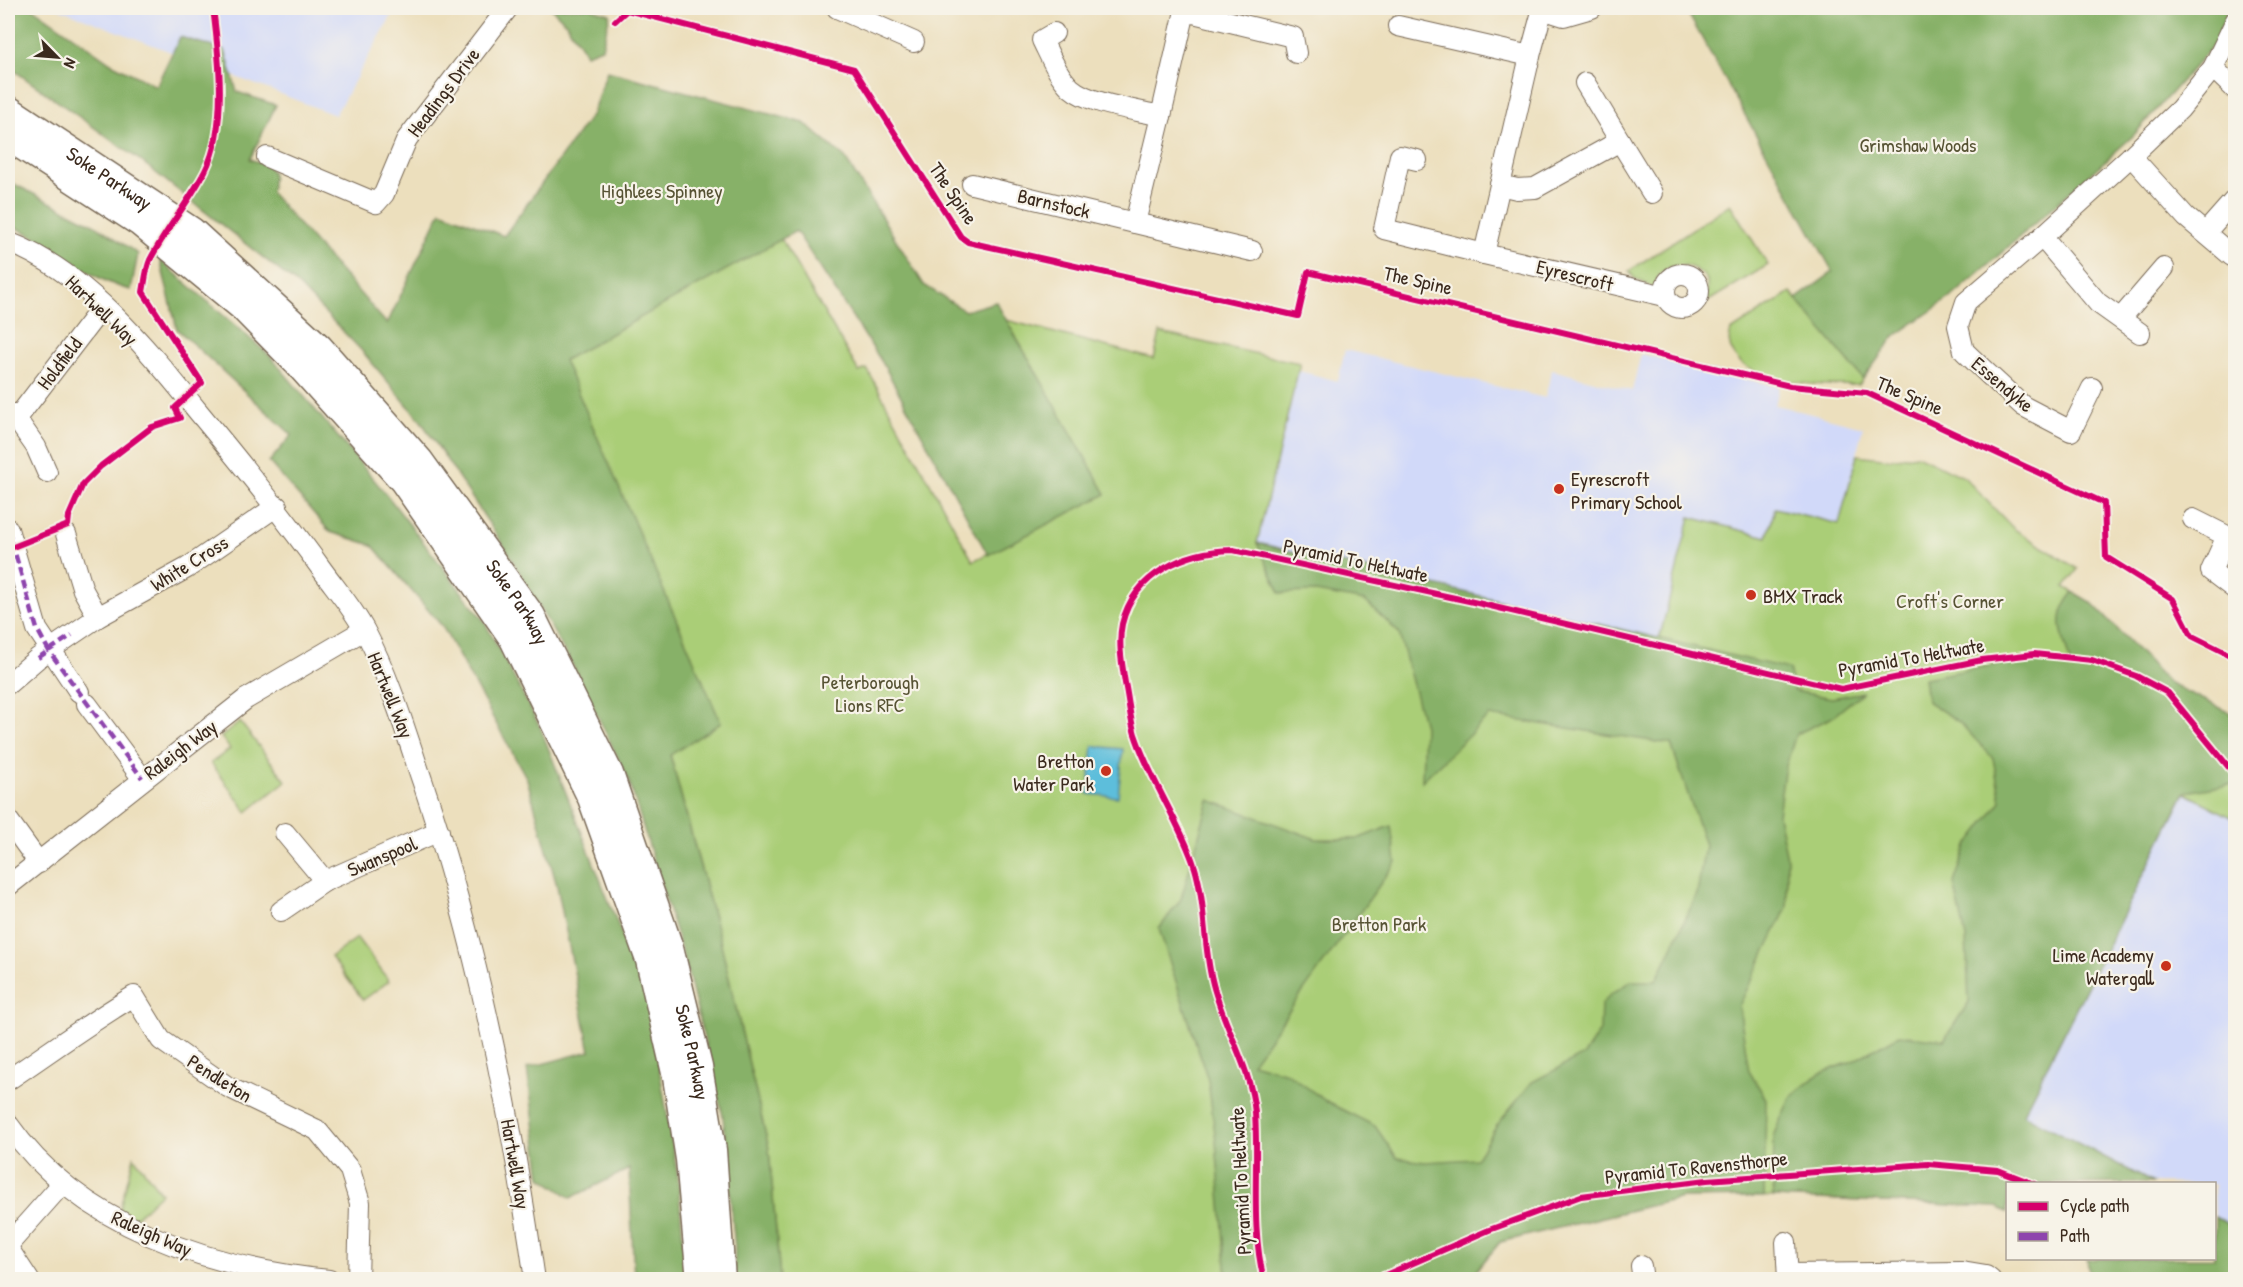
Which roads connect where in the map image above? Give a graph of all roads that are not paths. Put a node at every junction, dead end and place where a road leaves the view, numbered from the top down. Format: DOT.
graph roads {
  1 [pos="508,8"];
  2 [pos="837,8"];
  3 [pos="1542,8"];
  4 [pos="1592,8"];
  5 [pos="1186,9"];
  6 [pos="2235,20"];
  7 [pos="1398,26"];
  8 [pos="1054,33"];
  9 [pos="914,42"];
  10 [pos="1296,53"];
  11 [pos="1530,56"];
  12 [pos="2213,68"];
  13 [pos="1585,83"];
  14 [pos="2235,90"];
  15 [pos="8,93"];
  16 [pos="8,110"];
  17 [pos="1161,116"];
  18 [pos="8,136"];
  19 [pos="1620,141"];
  20 [pos="8,156"];
  21 [pos="2131,156"];
  22 [pos="267,157"];
  23 [pos="1417,160"];
  24 [pos="1500,185"];
  25 [pos="982,192"];
  26 [pos="1652,193"];
  27 [pos="2235,198"];
  28 [pos="140,222"];
  29 [pos="1135,223"];
  30 [pos="192,231"];
  31 [pos="2206,232"];
  32 [pos="2042,237"];
  33 [pos="8,242"];
  34 [pos="1240,254"];
  35 [pos="1484,254"];
  36 [pos="2232,256"];
  37 [pos="2163,268"];
  38 [pos="1665,296"];
  39 [pos="104,306"];
  40 [pos="2121,318"];
  41 [pos="2140,333"];
  42 [pos="2092,388"];
  43 [pos="10,416"];
  44 [pos="47,472"];
  45 [pos="277,506"];
  46 [pos="2193,519"];
  47 [pos="8,529"];
  48 [pos="66,534"];
  49 [pos="2235,590"];
  50 [pos="98,617"];
  51 [pos="364,630"];
  52 [pos="44,654"];
  53 [pos="8,684"];
  54 [pos="142,778"];
  55 [pos="8,820"];
  56 [pos="439,831"];
  57 [pos="285,833"];
  58 [pos="39,863"];
  59 [pos="324,881"];
  60 [pos="8,886"];
  61 [pos="281,911"];
  62 [pos="8,1080"];
  63 [pos="8,1124"];
  64 [pos="62,1184"];
  65 [pos="1786,1242"];
  66 [pos="8,1247"];
  67 [pos="1788,1276"];
  68 [pos="1882,1277"];
  69 [pos="29,1280"];
  70 [pos="329,1280"];
  71 [pos="358,1280"];
  72 [pos="535,1280"];
  73 [pos="700,1280"];
  74 [pos="721,1280"];
  75 [pos="1991,1280"];
  1 -- 22 [label="street, Headings Drive"];
  2 -- 9 [label="street"];
  3 -- 4 [label="street"];
  3 -- 11 [label="street"];
  5 -- 10 [label="street"];
  5 -- 17 [label="street"];
  6 -- 12 [label="street, Essendyke"];
  7 -- 11 [label="street"];
  8 -- 17 [label="street"];
  11 -- 24 [label="street"];
  12 -- 14 [label="street"];
  12 -- 21 [label="street, Essendyke"];
  13 -- 19 [label="street"];
  15 -- 30 [label="highway"];
  16 -- 30 [label="highway, Soke Parkway"];
  17 -- 29 [label="street"];
  18 -- 28 [label="highway, Soke Parkway"];
  19 -- 24 [label="street"];
  19 -- 26 [label="street"];
  20 -- 28 [label="highway"];
  21 -- 31 [label="street"];
  21 -- 32 [label="street, Essendyke"];
  23 -- 35 [label="street, Eyrescroft"];
  24 -- 35 [label="street"];
  25 -- 29 [label="street, Barnstock"];
  27 -- 31 [label="street"];
  28 -- 73 [label="highway, Soke Parkway"];
  29 -- 34 [label="street, Barnstock"];
  30 -- 74 [label="highway, Soke Parkway"];
  31 -- 36 [label="street"];
  32 -- 40 [label="street"];
  32 -- 42 [label="street, Essendyke"];
  33 -- 39 [label="street, Hartwell Way"];
  35 -- 38 [label="street, Eyrescroft"];
  37 -- 40 [label="street"];
  39 -- 43 [label="street, Holdfield"];
  39 -- 45 [label="street, Hartwell Way"];
  40 -- 41 [label="street"];
  43 -- 44 [label="street, Holdfield"];
  45 -- 50 [label="street, White Cross"];
  45 -- 51 [label="street, Hartwell Way"];
  46 -- 49 [label="street"];
  47 -- 52 [label="street"];
  48 -- 50 [label="street"];
  50 -- 52 [label="street, White Cross"];
  51 -- 54 [label="street, Raleigh Way"];
  51 -- 56 [label="street, Hartwell Way"];
  52 -- 53 [label="street, White Cross"];
  52 -- 54 [label="street"];
  54 -- 58 [label="street, Raleigh Way"];
  55 -- 58 [label="street"];
  56 -- 59 [label="street, Swanspool"];
  56 -- 72 [label="street, Hartwell Way"];
  57 -- 59 [label="street"];
  58 -- 60 [label="street, Raleigh Way"];
  59 -- 61 [label="street, Swanspool"];
  62 -- 71 [label="street, Pendleton"];
  63 -- 64 [label="street, Raleigh Way"];
  64 -- 66 [label="street"];
  64 -- 70 [label="street, Raleigh Way"];
  65 -- 67 [label="street"];
  66 -- 69 [label="street"];
  67 -- 68 [label="street"];
  68 -- 75 [label="street"];
}
